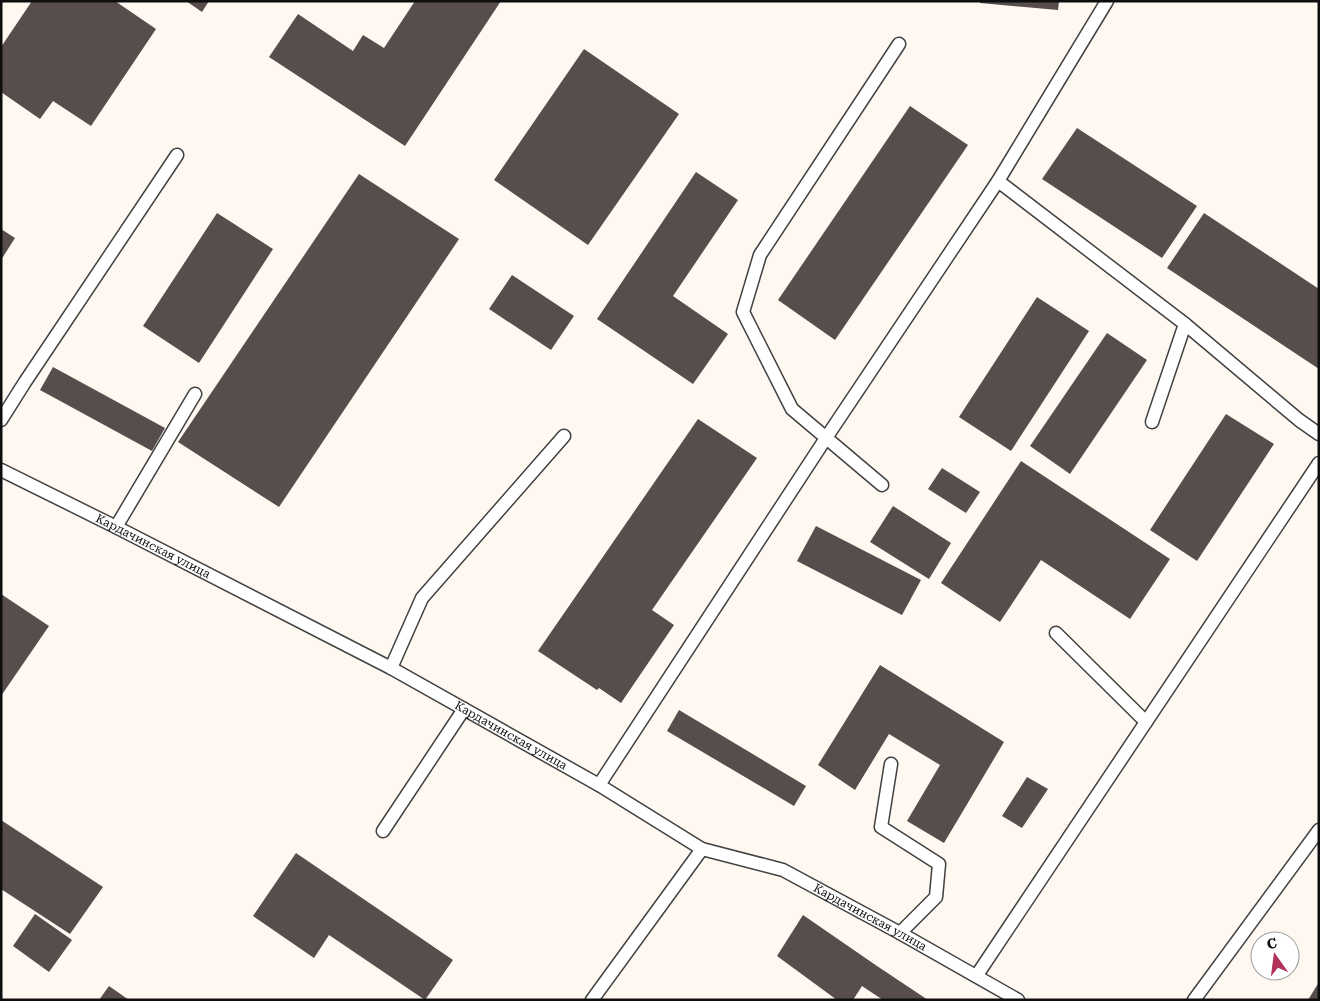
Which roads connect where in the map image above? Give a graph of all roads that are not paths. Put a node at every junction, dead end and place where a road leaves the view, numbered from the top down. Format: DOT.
graph roads {
  1 [pos="1107,1"];
  2 [pos="898,44"];
  3 [pos="177,155"];
  4 [pos="998,181"];
  5 [pos="1185,324"];
  6 [pos="195,394"];
  7 [pos="1,420"];
  8 [pos="1152,422"];
  9 [pos="1319,434"];
  10 [pos="564,436"];
  11 [pos="826,438"];
  12 [pos="1319,464"];
  13 [pos="1,470"];
  14 [pos="882,485"];
  15 [pos="116,527"];
  16 [pos="1056,633"];
  17 [pos="391,668"];
  18 [pos="464,709"];
  19 [pos="1146,722"];
  20 [pos="891,764"];
  21 [pos="598,785"];
  22 [pos="1319,830"];
  23 [pos="383,831"];
  24 [pos="702,849"];
  25 [pos="900,933"];
  26 [pos="977,975"];
  27 [pos="592,1000"];
  28 [pos="1018,1000"];
  29 [pos="1194,1000"];
  1 -- 4 [label="lane"];
  2 -- 11 [label="lane"];
  3 -- 7 [label="lane"];
  4 -- 5 [label="lane"];
  4 -- 11 [label="lane"];
  5 -- 8 [label="lane"];
  5 -- 9 [label="lane"];
  6 -- 15 [label="lane"];
  10 -- 17 [label="lane"];
  11 -- 14 [label="lane"];
  11 -- 21 [label="lane"];
  12 -- 19 [label="lane"];
  13 -- 15 [label="lane, Кардачинская улица"];
  15 -- 17 [label="lane, Кардачинская улица"];
  16 -- 19 [label="lane"];
  17 -- 18 [label="lane, Кардачинская улица"];
  18 -- 21 [label="lane, Кардачинская улица"];
  18 -- 23 [label="lane"];
  19 -- 26 [label="lane"];
  20 -- 25 [label="lane"];
  21 -- 24 [label="lane, Кардачинская улица"];
  22 -- 29 [label="lane"];
  24 -- 25 [label="lane, Кардачинская улица"];
  24 -- 27 [label="lane"];
  25 -- 26 [label="lane, Кардачинская улица"];
  26 -- 28 [label="lane, Кардачинская улица"];
}
